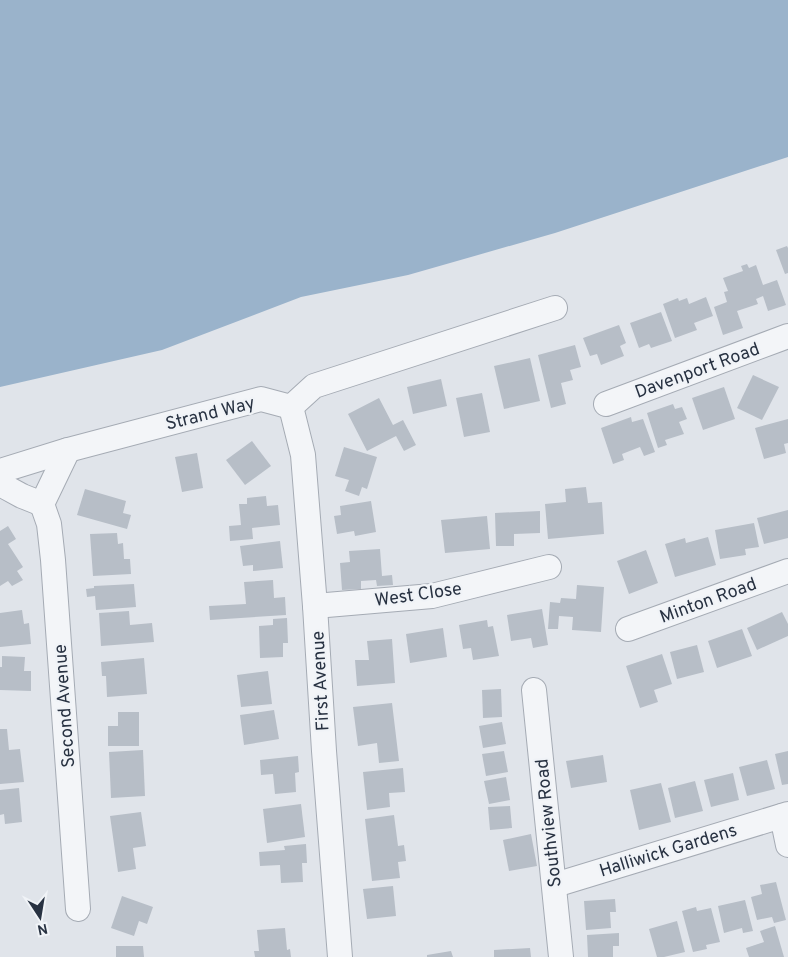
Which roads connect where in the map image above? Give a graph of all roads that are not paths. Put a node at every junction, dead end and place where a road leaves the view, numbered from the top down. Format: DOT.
graph roads {
  1 [pos="555,308"];
  2 [pos="788,337"];
  3 [pos="606,404"];
  4 [pos="290,407"];
  5 [pos="68,450"];
  6 [pos="0,471"];
  7 [pos="0,484"];
  8 [pos="42,504"];
  9 [pos="549,567"];
  10 [pos="788,571"];
  11 [pos="315,606"];
  12 [pos="628,629"];
  13 [pos="534,690"];
  14 [pos="785,815"];
  15 [pos="788,845"];
  16 [pos="555,885"];
  17 [pos="78,909"];
  18 [pos="340,957"];
  19 [pos="561,957"];
  1 -- 4 [label="street"];
  2 -- 3 [label="street, Davenport Road"];
  4 -- 5 [label="street, Strand Way"];
  4 -- 11 [label="street, First Avenue"];
  5 -- 6 [label="street, Strand Way"];
  5 -- 8 [label="street"];
  7 -- 8 [label="street"];
  8 -- 17 [label="street, Second Avenue"];
  9 -- 11 [label="street, West Close"];
  10 -- 12 [label="street, Minton Road"];
  11 -- 18 [label="street, First Avenue"];
  13 -- 16 [label="street, Southview Road"];
  14 -- 15 [label="street, Halliwick Gardens"];
  14 -- 16 [label="street, Halliwick Gardens"];
  16 -- 19 [label="street, Southview Road"];
}
